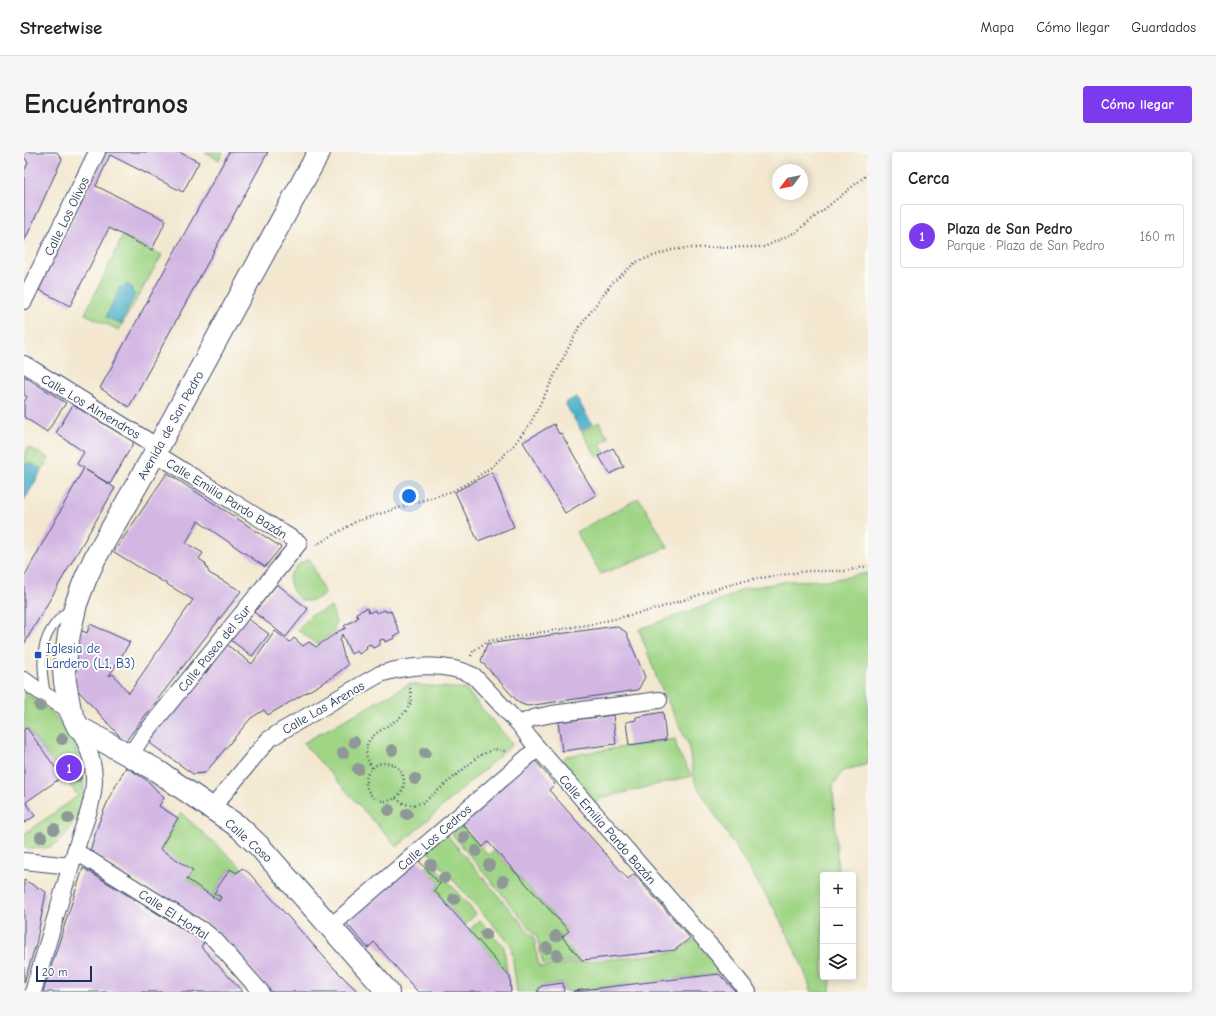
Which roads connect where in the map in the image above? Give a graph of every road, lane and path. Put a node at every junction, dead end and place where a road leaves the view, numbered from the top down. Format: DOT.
graph roads {
  1 [pos="97,152"];
  2 [pos="319,152"];
  3 [pos="868,174"];
  4 [pos="24,301"];
  5 [pos="24,364"];
  6 [pos="157,450"];
  7 [pos="299,543"];
  8 [pos="868,566"];
  9 [pos="76,604"];
  10 [pos="464,671"];
  11 [pos="24,680"];
  12 [pos="409,684"];
  13 [pos="46,696"];
  14 [pos="660,700"];
  15 [pos="74,719"];
  16 [pos="519,724"];
  17 [pos="538,748"];
  18 [pos="505,751"];
  19 [pos="130,755"];
  20 [pos="372,768"];
  21 [pos="396,798"];
  22 [pos="212,808"];
  23 [pos="73,859"];
  24 [pos="24,861"];
  25 [pos="331,926"];
  26 [pos="33,992"];
  27 [pos="261,992"];
  28 [pos="388,992"];
  29 [pos="748,992"];
  1 -- 4 [label="street, Calle Los Olivos"];
  2 -- 6 [label="main road, Avenida de San Pedro"];
  3 -- 7 [label="path"];
  5 -- 6 [label="street, Calle Los Almendros"];
  6 -- 7 [label="street, Calle Emilia Pardo Bazán"];
  6 -- 9 [label="main road, Avenida de San Pedro"];
  7 -- 19 [label="street, Calle Paseo del Sur"];
  8 -- 10 [label="path"];
  9 -- 13 [label="lane"];
  9 -- 15 [label="main road, Avenida de San Pedro"];
  10 -- 16 [label="street, Calle Emilia Pardo Bazán"];
  10 -- 22 [label="street, Calle Las Arenas"];
  11 -- 13 [label="street"];
  12 -- 20 [label="path"];
  13 -- 15 [label="street"];
  14 -- 16 [label="street"];
  15 -- 19 [label="main road, Calle Coso"];
  15 -- 23 [label="street"];
  16 -- 17 [label="street, Calle Emilia Pardo Bazán"];
  17 -- 25 [label="street, Calle Los Cedros"];
  17 -- 29 [label="street, Calle Emilia Pardo Bazán"];
  18 -- 21 [label="path"];
  19 -- 22 [label="main road, Calle Coso"];
  20 -- 21 [label="path"];
  20 -- 21 [label="path"];
  22 -- 25 [label="main road, Calle Coso"];
  23 -- 24 [label="street"];
  23 -- 26 [label="street"];
  23 -- 27 [label="street, Calle El Hortal"];
  25 -- 28 [label="main road, Calle Coso"];
}
